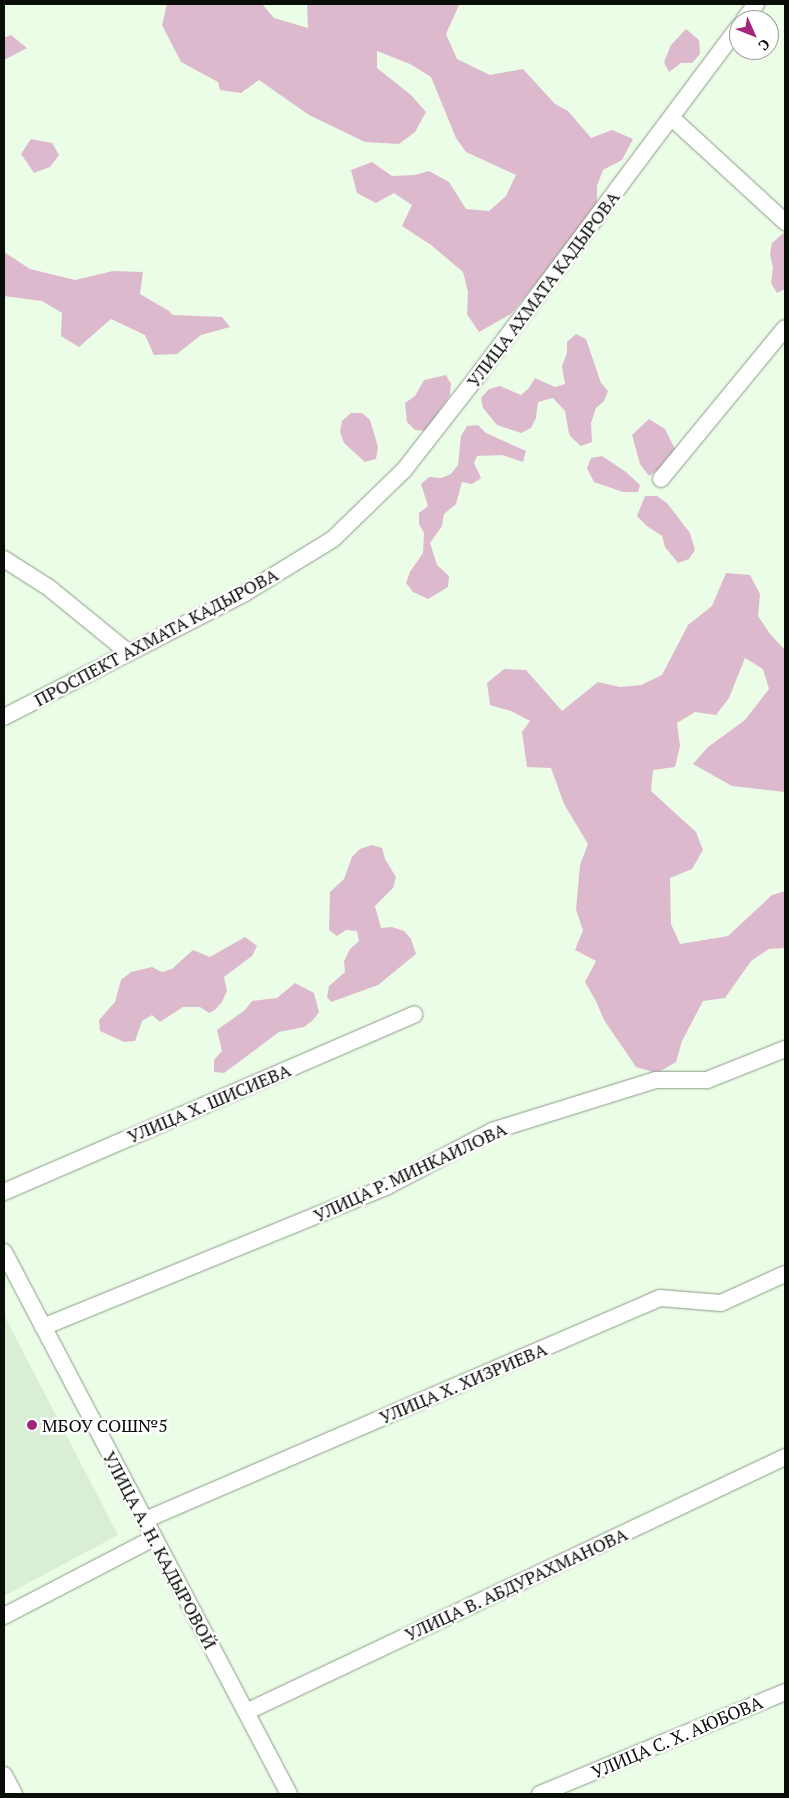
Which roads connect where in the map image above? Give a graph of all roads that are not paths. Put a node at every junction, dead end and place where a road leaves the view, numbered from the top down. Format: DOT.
graph roads {
  1 [pos="729,41"];
  2 [pos="672,118"];
  3 [pos="785,222"];
  4 [pos="785,328"];
  5 [pos="661,479"];
  6 [pos="333,539"];
  7 [pos="4,559"];
  8 [pos="129,653"];
  9 [pos="4,718"];
  10 [pos="414,1015"];
  11 [pos="785,1049"];
  12 [pos="4,1192"];
  13 [pos="4,1252"];
  14 [pos="785,1274"];
  15 [pos="43,1327"];
  16 [pos="785,1457"];
  17 [pos="145,1520"];
  18 [pos="154,1538"];
  19 [pos="4,1616"];
  20 [pos="785,1692"];
  21 [pos="246,1712"];
  22 [pos="4,1775"];
  23 [pos="14,1794"];
  24 [pos="289,1794"];
  25 [pos="540,1794"];
  1 -- 2 [label="street, УЛИЦА АХМАТА КАДЫРОВА"];
  2 -- 3 [label="street"];
  2 -- 6 [label="street, УЛИЦА АХМАТА КАДЫРОВА"];
  4 -- 5 [label="street"];
  6 -- 8 [label="street, ПРОСПЕКТ АХМАТА КАДЫРОВА"];
  7 -- 8 [label="street"];
  8 -- 9 [label="street, ПРОСПЕКТ АХМАТА КАДЫРОВА"];
  10 -- 12 [label="street, УЛИЦА Х. ШИСИЕВА"];
  11 -- 15 [label="street, УЛИЦА Р. МИНКАИЛОВА"];
  13 -- 15 [label="street, УЛИЦА А. Н. КАДЫРОВОЙ"];
  14 -- 17 [label="street, УЛИЦА Х. ХИЗРИЕВА"];
  15 -- 17 [label="street, УЛИЦА А. Н. КАДЫРОВОЙ"];
  16 -- 21 [label="street, УЛИЦА В. АБДУРАХМАНОВА"];
  17 -- 18 [label="street, УЛИЦА А. Н. КАДЫРОВОЙ"];
  18 -- 19 [label="street"];
  18 -- 21 [label="street, УЛИЦА А. Н. КАДЫРОВОЙ"];
  20 -- 25 [label="street, УЛИЦА С. Х. АЮБОВА"];
  21 -- 24 [label="street, УЛИЦА А. Н. КАДЫРОВОЙ"];
  22 -- 23 [label="street"];
}
